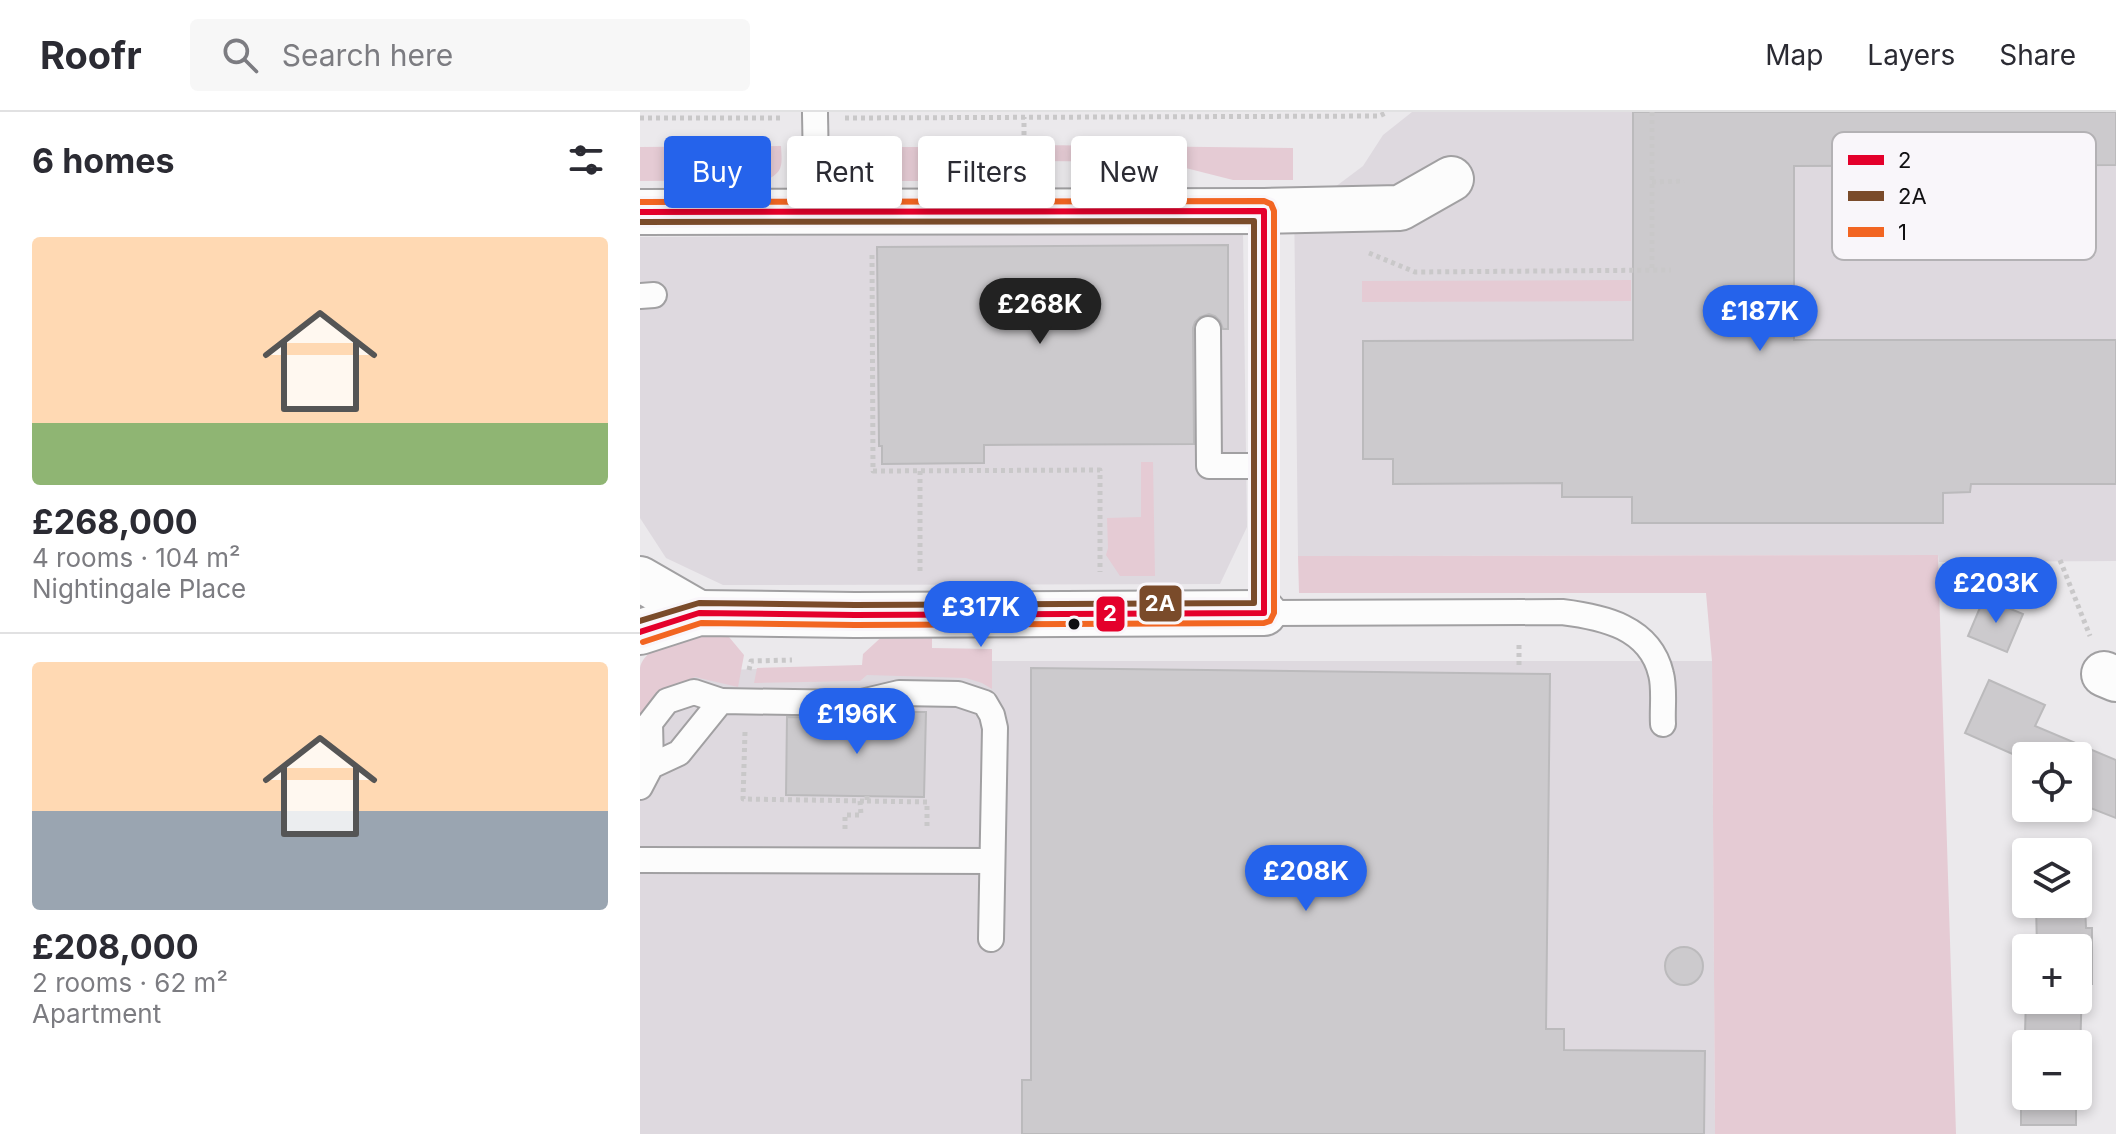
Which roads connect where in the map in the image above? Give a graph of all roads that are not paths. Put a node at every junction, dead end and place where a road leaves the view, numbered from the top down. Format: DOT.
graph roads {
  1 [pos="815,115"];
  2 [pos="1451,179"];
  3 [pos="1264,211"];
  4 [pos="640,212"];
  5 [pos="781,212"];
  6 [pos="1208,329"];
  7 [pos="1264,466"];
  8 [pos="640,579"];
  9 [pos="699,613"];
  10 [pos="1264,613"];
  11 [pos="640,632"];
  12 [pos="721,701"];
  13 [pos="1663,724"];
  14 [pos="645,776"];
  15 [pos="640,860"];
  16 [pos="991,861"];
  17 [pos="991,939"];
  1 -- 5 [label="lane"];
  2 -- 3 [label="street"];
  3 -- 5 [label="street"];
  3 -- 7 [label="lane"];
  4 -- 5 [label="street"];
  6 -- 7 [label="lane"];
  7 -- 10 [label="lane"];
  8 -- 9 [label="street"];
  9 -- 10 [label="street"];
  9 -- 11 [label="street"];
  10 -- 13 [label="lane"];
  12 -- 14 [label="lane"];
  12 -- 14 [label="lane"];
  12 -- 16 [label="lane"];
  15 -- 16 [label="lane"];
  16 -- 17 [label="lane"];
}
